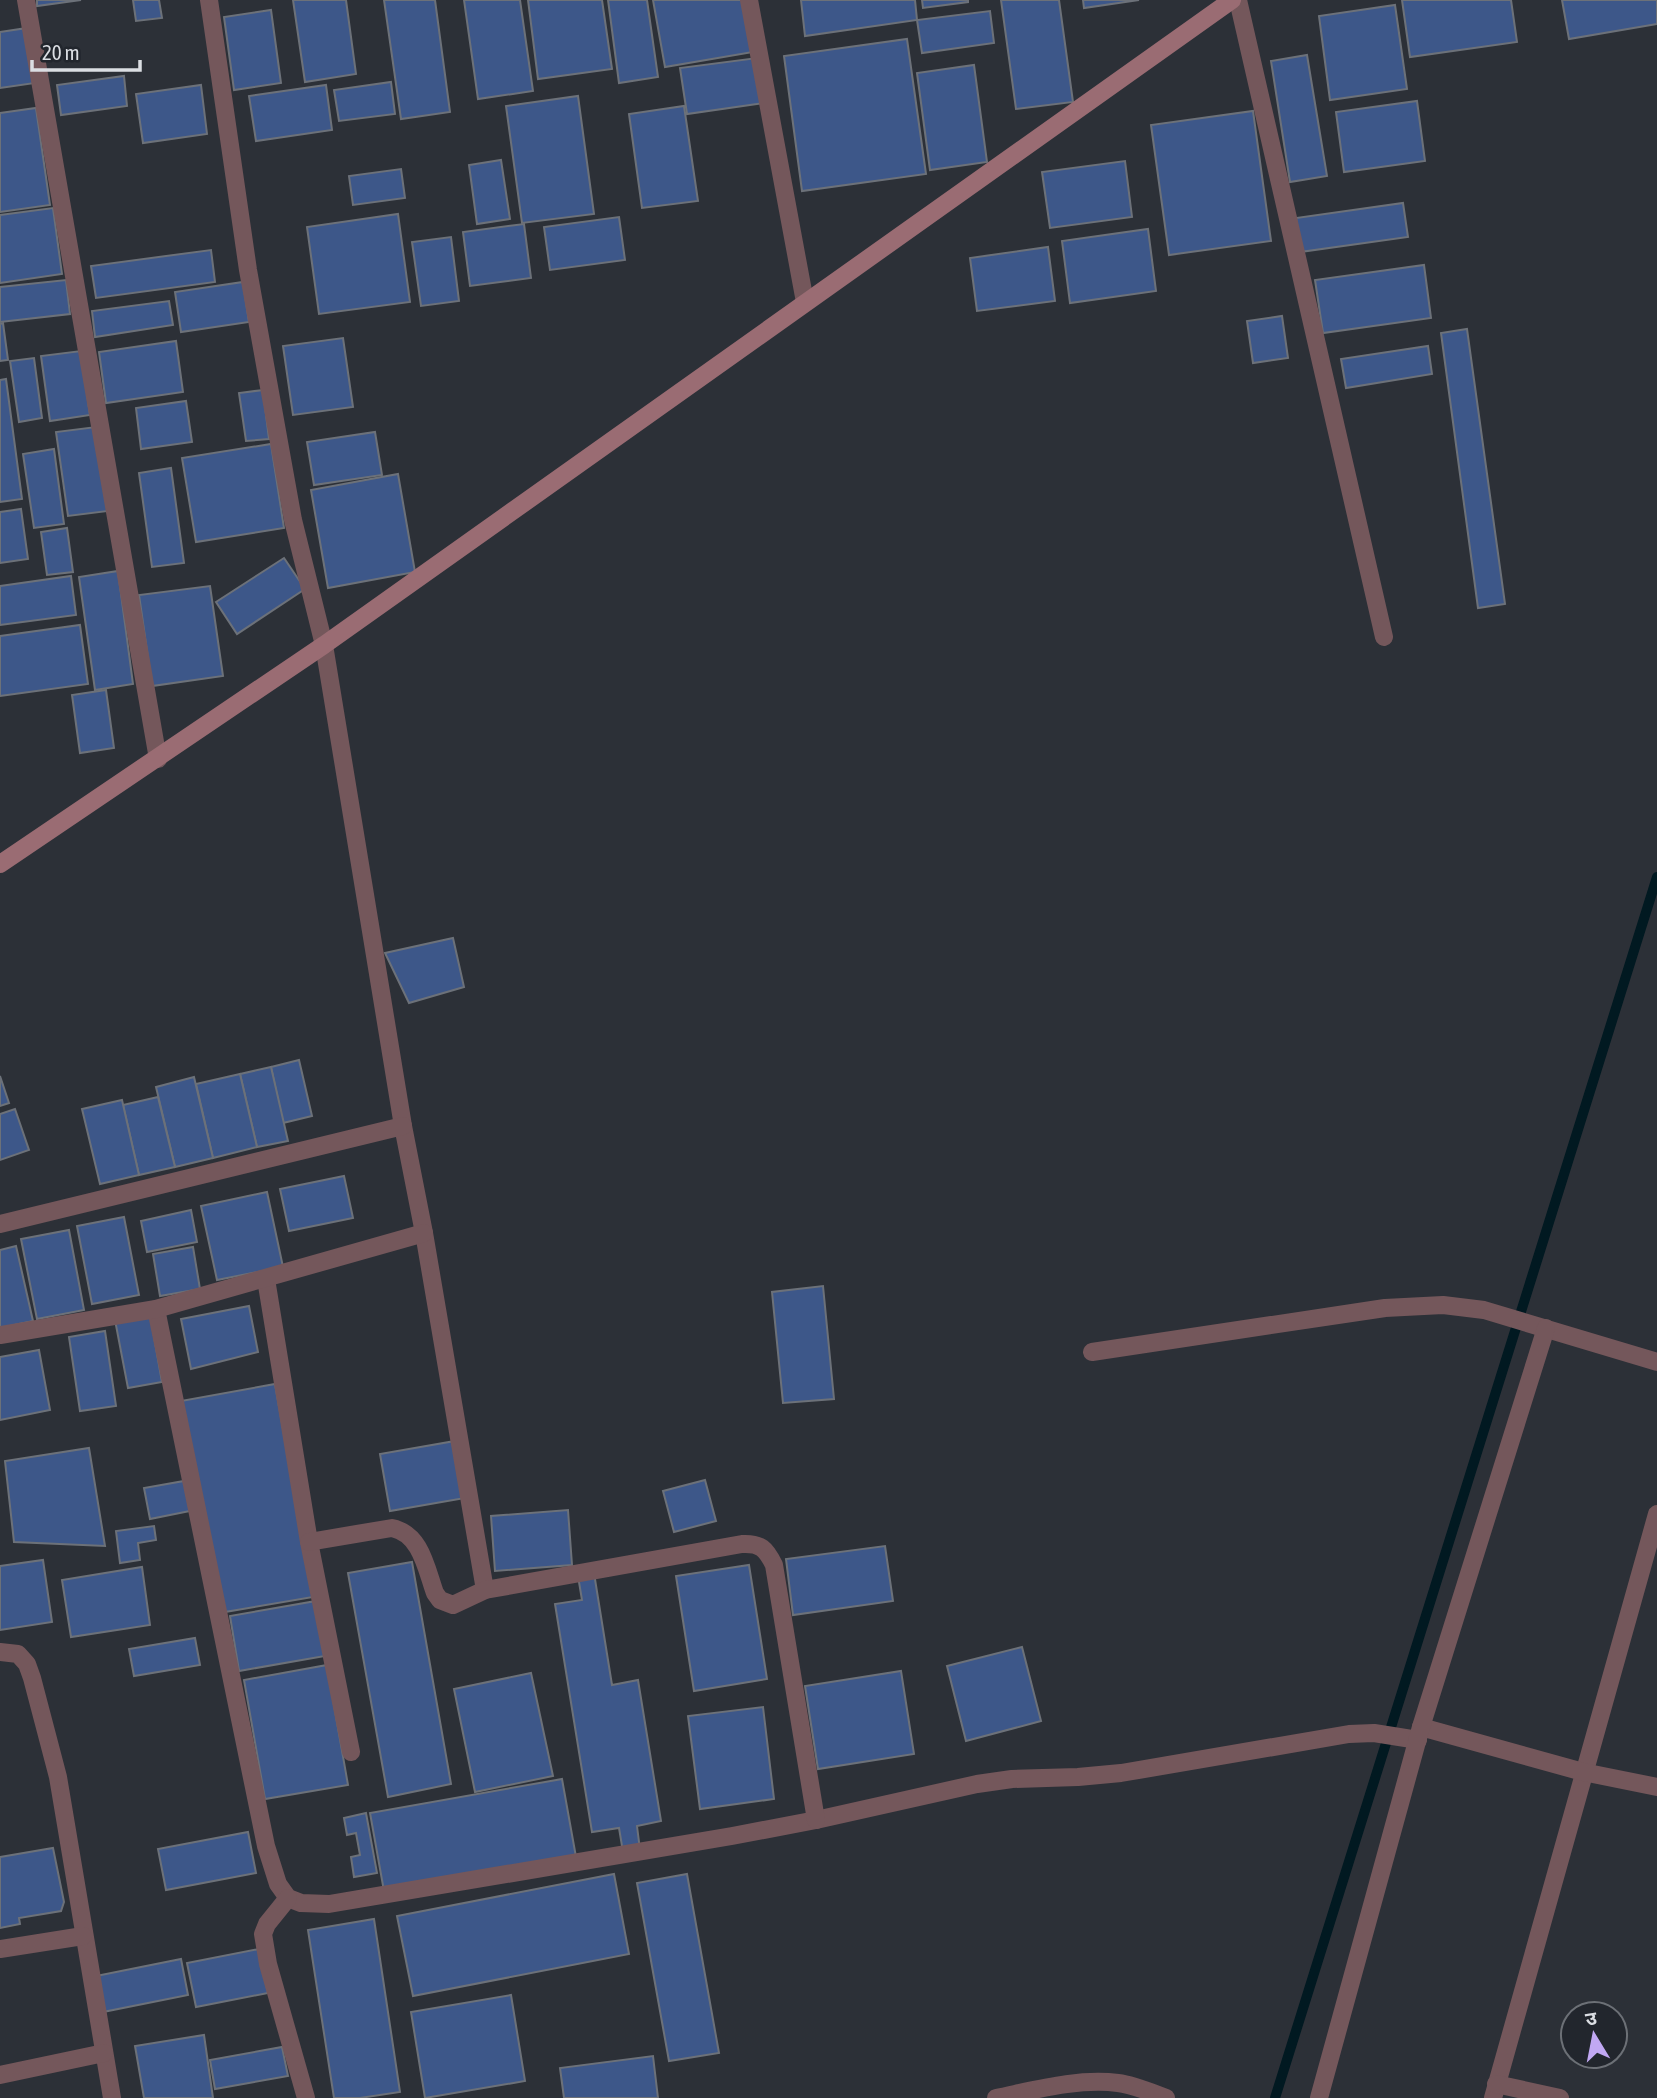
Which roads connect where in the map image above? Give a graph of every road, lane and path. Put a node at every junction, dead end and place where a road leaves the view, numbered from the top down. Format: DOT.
graph roads {
  1 [pos="26,0"];
  2 [pos="209,0"];
  3 [pos="749,0"];
  4 [pos="1232,0"];
  5 [pos="1238,0"];
  6 [pos="805,302"];
  7 [pos="1384,637"];
  8 [pos="324,645"];
  9 [pos="158,759"];
  10 [pos="0,864"];
  11 [pos="404,1126"];
  12 [pos="0,1224"];
  13 [pos="424,1233"];
  14 [pos="266,1279"];
  15 [pos="156,1310"];
  16 [pos="1540,1326"];
  17 [pos="0,1335"];
  18 [pos="1092,1352"];
  19 [pos="1657,1362"];
  20 [pos="1657,1514"];
  21 [pos="309,1542"];
  22 [pos="485,1590"];
  23 [pos="0,1652"];
  24 [pos="1419,1733"];
  25 [pos="351,1752"];
  26 [pos="1583,1772"];
  27 [pos="1657,1787"];
  28 [pos="816,1820"];
  29 [pos="288,1898"];
  30 [pos="83,1936"];
  31 [pos="0,1949"];
  32 [pos="104,2053"];
  33 [pos="0,2074"];
  34 [pos="1494,2091"];
  35 [pos="112,2098"];
  36 [pos="306,2098"];
  37 [pos="996,2098"];
  38 [pos="1166,2098"];
  39 [pos="1319,2098"];
  40 [pos="1560,2098"];
  1 -- 9 [label="street"];
  2 -- 8 [label="street"];
  3 -- 6 [label="street"];
  4 -- 6 [label="street"];
  5 -- 7 [label="street"];
  6 -- 8 [label="street"];
  8 -- 9 [label="street"];
  8 -- 11 [label="street"];
  9 -- 10 [label="street"];
  11 -- 12 [label="street"];
  11 -- 13 [label="street"];
  13 -- 14 [label="street"];
  13 -- 22 [label="street"];
  14 -- 15 [label="street"];
  14 -- 21 [label="street"];
  15 -- 17 [label="street"];
  15 -- 29 [label="street"];
  16 -- 18 [label="street"];
  16 -- 19 [label="street"];
  16 -- 24 [label="street"];
  20 -- 26 [label="street"];
  21 -- 22 [label="street"];
  21 -- 25 [label="street"];
  22 -- 28 [label="street"];
  23 -- 30 [label="street"];
  24 -- 26 [label="street"];
  24 -- 28 [label="street"];
  24 -- 39 [label="street"];
  26 -- 27 [label="street"];
  26 -- 34 [label="street"];
  28 -- 29 [label="street"];
  29 -- 36 [label="street"];
  30 -- 31 [label="street"];
  30 -- 32 [label="street"];
  32 -- 33 [label="street"];
  32 -- 35 [label="street"];
  34 -- 40 [label="street"];
  37 -- 38 [label="street"];
}
